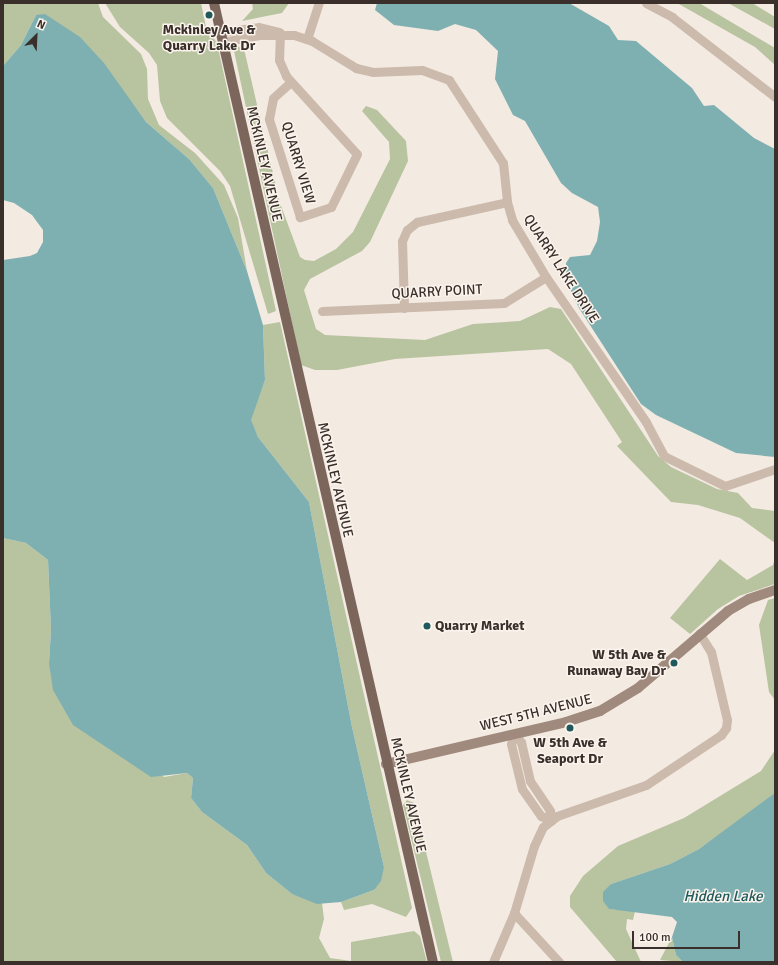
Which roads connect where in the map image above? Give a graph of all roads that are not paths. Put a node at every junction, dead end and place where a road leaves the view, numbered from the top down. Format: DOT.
graph roads {
  1 [pos="214,3"];
  2 [pos="319,3"];
  3 [pos="646,3"];
  4 [pos="220,32"];
  5 [pos="280,33"];
  6 [pos="307,39"];
  7 [pos="223,42"];
  8 [pos="291,82"];
  9 [pos="775,97"];
  10 [pos="507,202"];
  11 [pos="546,276"];
  12 [pos="404,308"];
  13 [pos="322,311"];
  14 [pos="775,469"];
  15 [pos="775,590"];
  16 [pos="699,633"];
  17 [pos="514,734"];
  18 [pos="386,764"];
  19 [pos="549,819"];
  20 [pos="514,913"];
  21 [pos="433,962"];
  22 [pos="493,962"];
  23 [pos="559,962"];
  1 -- 4 [label="main road, MCKINLEY AVENUE"];
  2 -- 6 [label="street"];
  3 -- 9 [label="street"];
  4 -- 5 [label="street, QUARRY LAKE DRIVE"];
  4 -- 7 [label="main road, MCKINLEY AVENUE"];
  5 -- 6 [label="street, QUARRY LAKE DRIVE"];
  5 -- 7 [label="street, QUARRY LAKE DRIVE"];
  5 -- 8 [label="street, QUARRY VIEW"];
  6 -- 10 [label="street, QUARRY LAKE DRIVE"];
  7 -- 18 [label="main road, MCKINLEY AVENUE"];
  8 -- 8 [label="street, QUARRY VIEW"];
  10 -- 11 [label="street, QUARRY LAKE DRIVE"];
  10 -- 12 [label="street"];
  11 -- 12 [label="street, QUARRY POINT"];
  11 -- 14 [label="street, QUARRY LAKE DRIVE"];
  12 -- 13 [label="street, QUARRY POINT"];
  15 -- 16 [label="main road, WEST 5TH AVENUE"];
  16 -- 17 [label="main road, WEST 5TH AVENUE"];
  16 -- 19 [label="street"];
  17 -- 18 [label="main road, WEST 5TH AVENUE"];
  17 -- 19 [label="street"];
  18 -- 21 [label="main road, MCKINLEY AVENUE"];
  19 -- 20 [label="street"];
  20 -- 22 [label="street"];
  20 -- 23 [label="street"];
}
